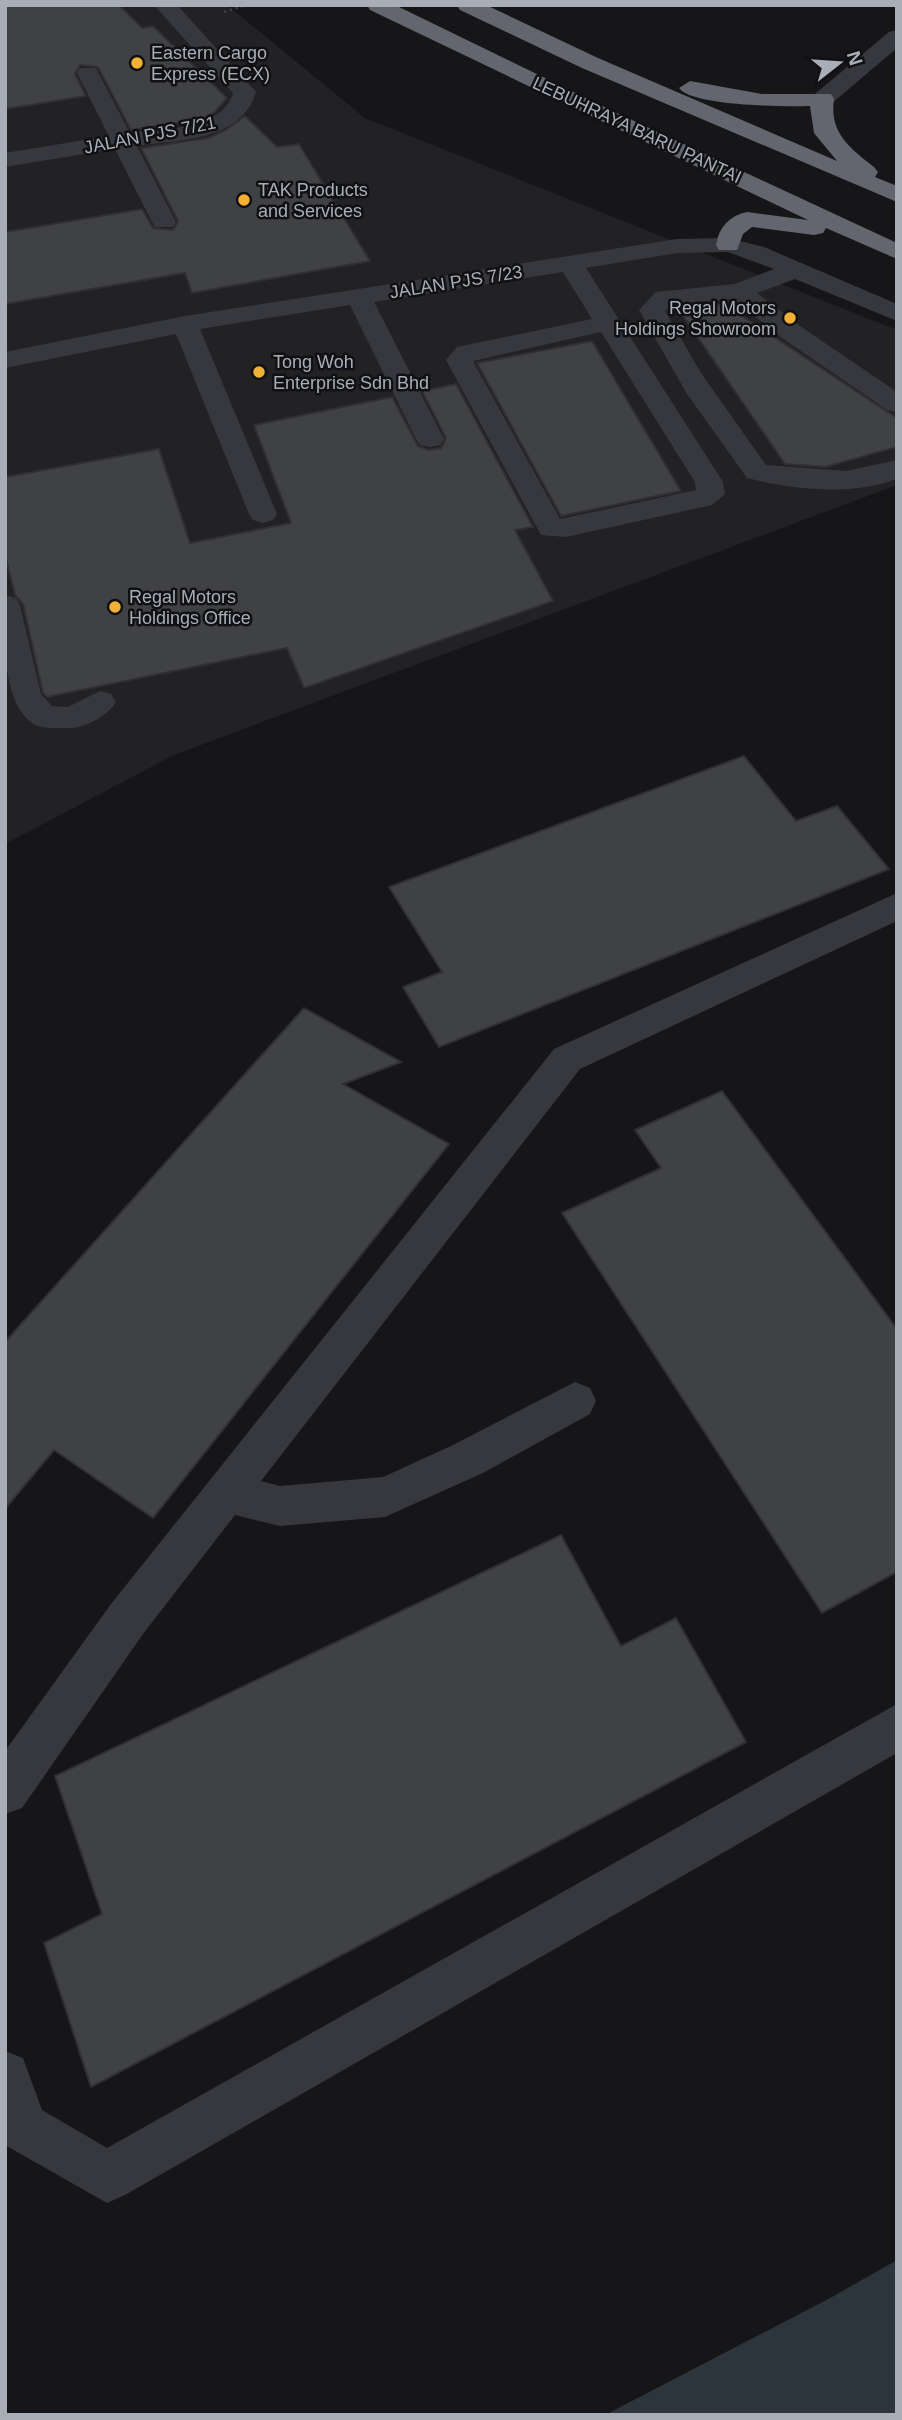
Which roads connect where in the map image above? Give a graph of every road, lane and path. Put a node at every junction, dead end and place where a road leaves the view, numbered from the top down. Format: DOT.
graph roads {
  1 [pos="165,5"];
  2 [pos="378,5"];
  3 [pos="468,5"];
  4 [pos="897,37"];
  5 [pos="590,62"];
  6 [pos="88,73"];
  7 [pos="823,99"];
  8 [pos="123,141"];
  9 [pos="5,160"];
  10 [pos="895,195"];
  11 [pos="164,222"];
  12 [pos="858,235"];
  13 [pos="728,246"];
  14 [pos="897,251"];
  15 [pos="570,263"];
  16 [pos="795,270"];
  17 [pos="739,291"];
  18 [pos="359,297"];
  19 [pos="897,313"];
  20 [pos="608,323"];
  21 [pos="186,324"];
  22 [pos="5,359"];
  23 [pos="897,404"];
  24 [pos="430,439"];
  25 [pos="897,469"];
  26 [pos="262,514"];
  27 [pos="5,605"];
  28 [pos="100,702"];
  29 [pos="897,906"];
  30 [pos="575,1401"];
  31 [pos="226,1493"];
  32 [pos="897,1727"];
  33 [pos="5,1791"];
  34 [pos="5,2076"];
  1 -- 8 [label="street, JALAN PJS 7/21"];
  2 -- 12 [label="highway, LEBUHRAYA BARU PANTAI"];
  3 -- 5 [label="highway, LEBUHRAYA BARU PANTAI"];
  4 -- 7 [label="street"];
  5 -- 7 [label="highway"];
  5 -- 10 [label="highway, LEBUHRAYA BARU PANTAI"];
  6 -- 8 [label="street"];
  7 -- 10 [label="highway"];
  8 -- 9 [label="street, JALAN PJS 7/21"];
  8 -- 11 [label="street"];
  12 -- 13 [label="highway"];
  12 -- 14 [label="highway, LEBUHRAYA BARU PANTAI"];
  13 -- 15 [label="street, JALAN PJS 7/23"];
  13 -- 16 [label="street, JALAN PJS 7/23"];
  15 -- 18 [label="street, JALAN PJS 7/23"];
  15 -- 20 [label="street"];
  16 -- 17 [label="street"];
  16 -- 19 [label="street, JALAN PJS 7/23"];
  17 -- 23 [label="street"];
  17 -- 25 [label="street"];
  18 -- 21 [label="street, JALAN PJS 7/23"];
  18 -- 24 [label="street"];
  20 -- 20 [label="street"];
  21 -- 22 [label="street, JALAN PJS 7/23"];
  21 -- 26 [label="street"];
  27 -- 28 [label="street"];
  29 -- 31 [label="street"];
  30 -- 31 [label="street"];
  31 -- 33 [label="street"];
  32 -- 34 [label="street"];
}
